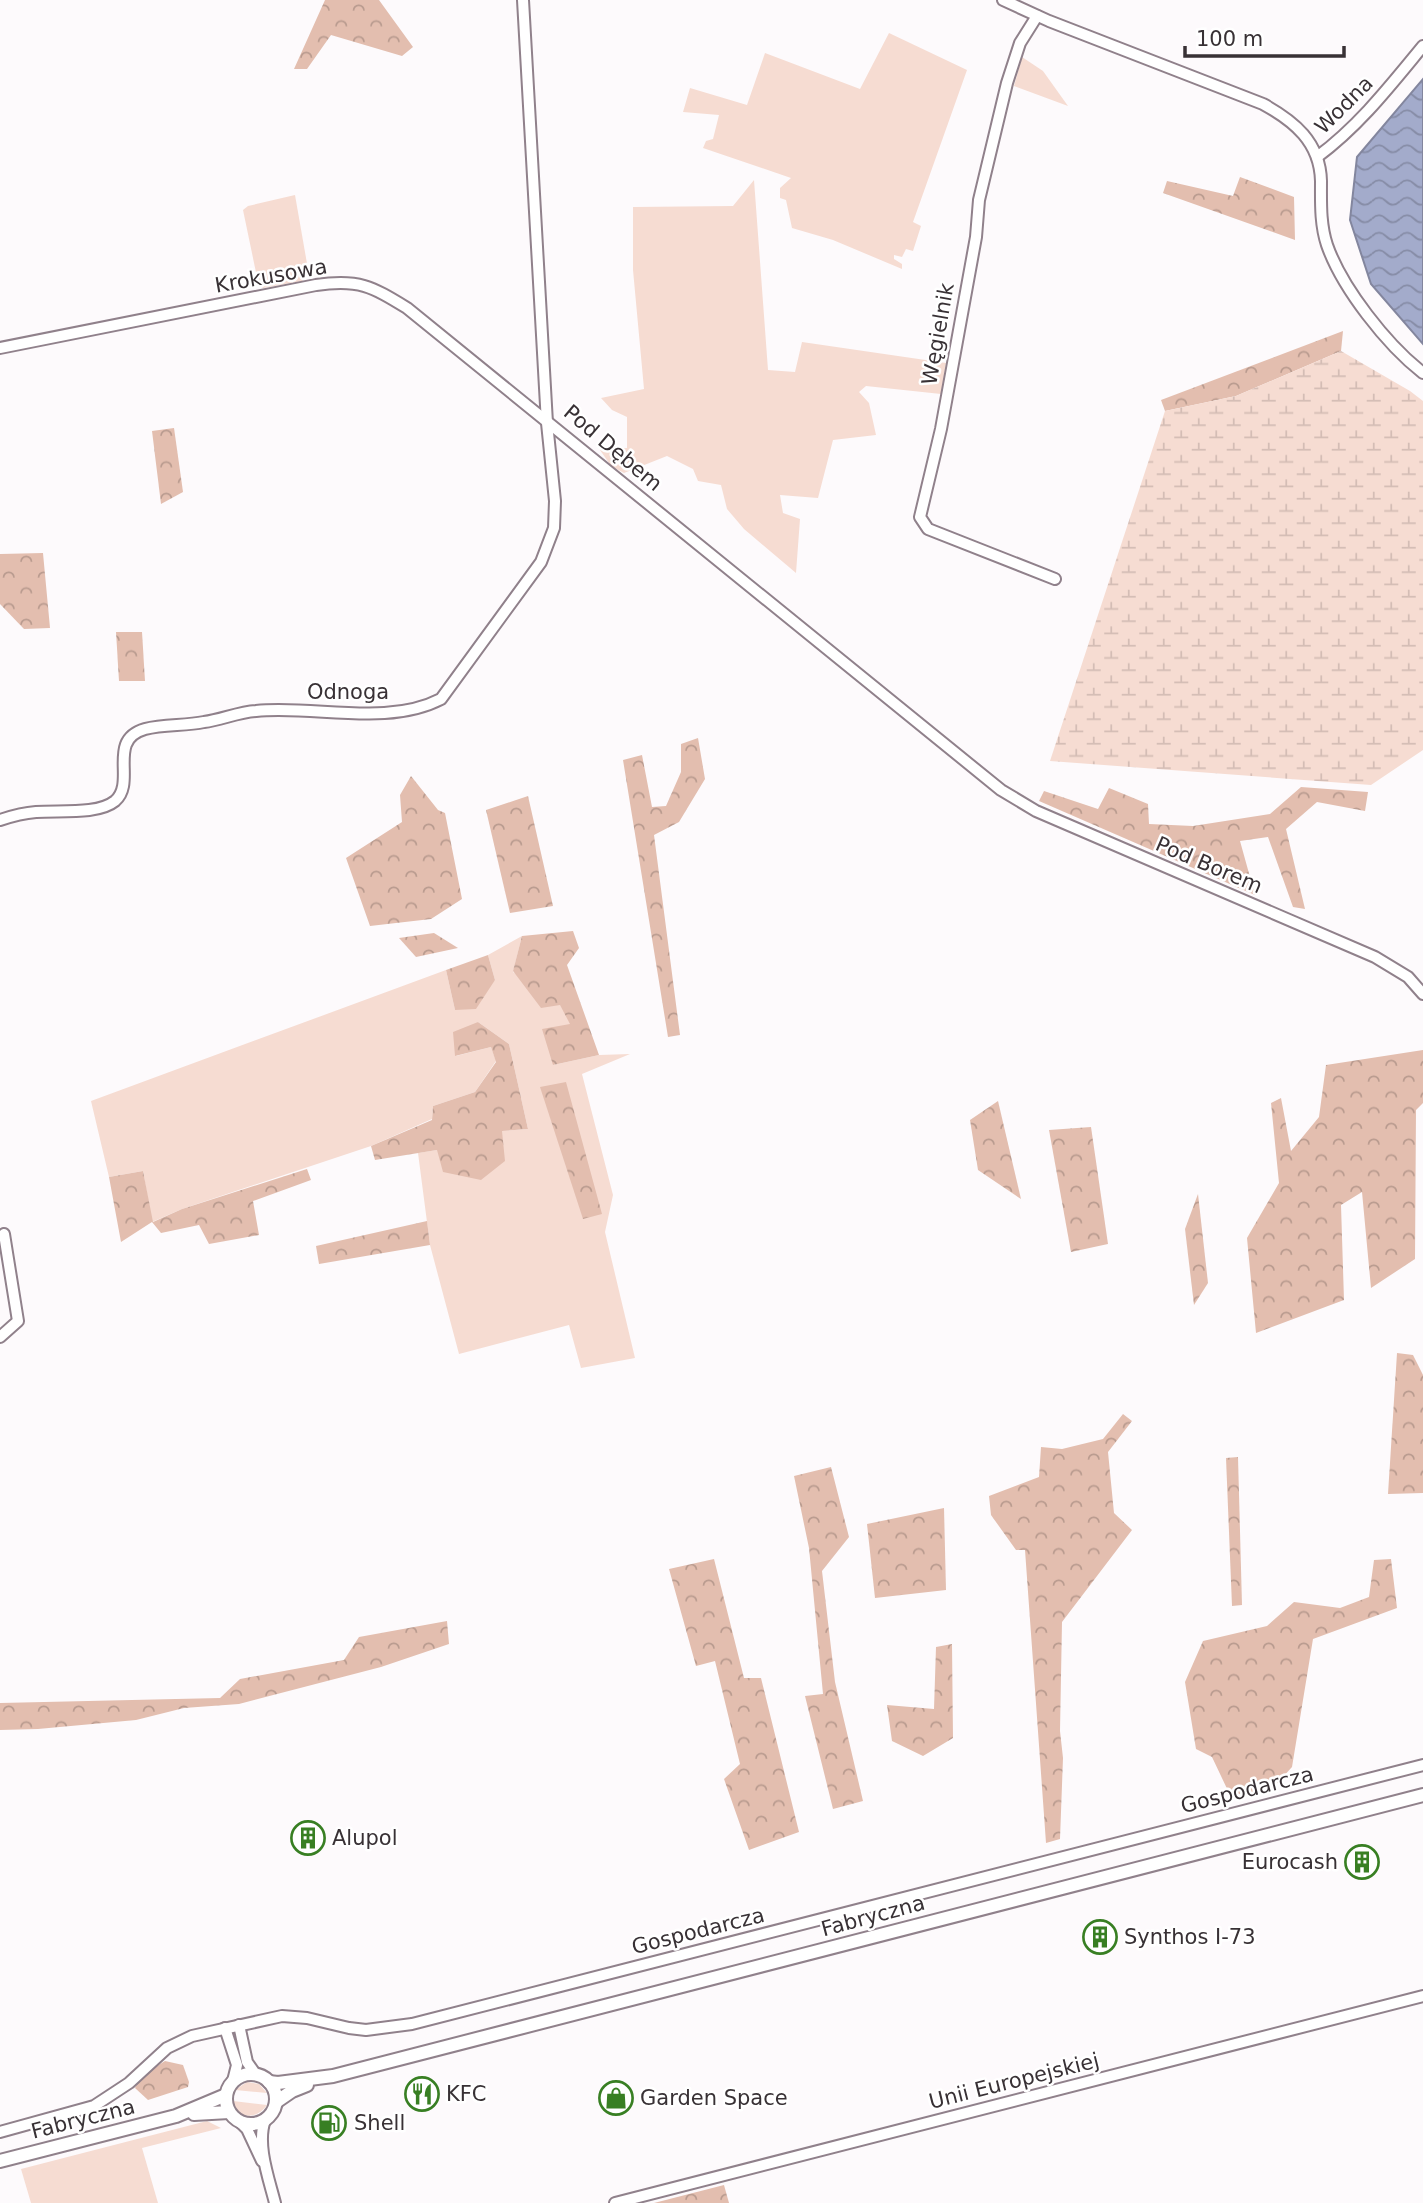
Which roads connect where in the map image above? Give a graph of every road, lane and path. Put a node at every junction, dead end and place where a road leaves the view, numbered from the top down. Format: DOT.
graph roads {
  1 [pos="523,0"];
  2 [pos="1003,0"];
  3 [pos="1037,16"];
  4 [pos="1423,46"];
  5 [pos="1317,157"];
  6 [pos="0,348"];
  7 [pos="1423,373"];
  8 [pos="547,423"];
  9 [pos="1055,579"];
  10 [pos="979,771"];
  11 [pos="0,820"];
  12 [pos="1423,994"];
  13 [pos="4,1234"];
  14 [pos="0,1337"];
  15 [pos="1423,1765"];
  16 [pos="1423,1795"];
  17 [pos="1423,1996"];
  18 [pos="239,2025"];
  19 [pos="225,2028"];
  20 [pos="256,2075"];
  21 [pos="333,2076"];
  22 [pos="233,2081"];
  23 [pos="269,2082"];
  24 [pos="226,2095"];
  25 [pos="276,2102"];
  26 [pos="229,2112"];
  27 [pos="176,2116"];
  28 [pos="265,2120"];
  29 [pos="241,2123"];
  30 [pos="0,2132"];
  31 [pos="0,2161"];
  32 [pos="267,2173"];
  33 [pos="275,2203"];
  34 [pos="615,2203"];
  1 -- 8 [label="street, Pod Dębem"];
  2 -- 3 [label="street"];
  3 -- 5 [label="street"];
  3 -- 9 [label="street, Węgielnik"];
  4 -- 5 [label="street, Wodna"];
  5 -- 7 [label="street"];
  6 -- 8 [label="street, Krokusowa"];
  8 -- 10 [label="street, Pod Dębem"];
  8 -- 11 [label="street, Odnoga"];
  10 -- 12 [label="street, Pod Borem"];
  13 -- 14 [label="street"];
  15 -- 18 [label="street, Gospodarcza"];
  16 -- 21 [label="main road, Fabryczna"];
  17 -- 34 [label="street, Unii Europejskiej"];
  18 -- 19 [label="street, Gospodarcza"];
  18 -- 20 [label="street"];
  19 -- 22 [label="street"];
  19 -- 30 [label="street, Gospodarcza"];
  20 -- 22 [label="main road"];
  20 -- 23 [label="main road"];
  21 -- 23 [label="main road, Fabryczna"];
  21 -- 25 [label="main road, Fabryczna"];
  22 -- 24 [label="main road"];
  23 -- 25 [label="main road"];
  24 -- 26 [label="main road"];
  24 -- 27 [label="main road, Fabryczna"];
  25 -- 28 [label="main road"];
  26 -- 27 [label="main road, Fabryczna"];
  26 -- 29 [label="main road"];
  27 -- 31 [label="main road, Fabryczna"];
  28 -- 29 [label="main road"];
  28 -- 32 [label="street"];
  29 -- 32 [label="street"];
  32 -- 33 [label="street"];
}
